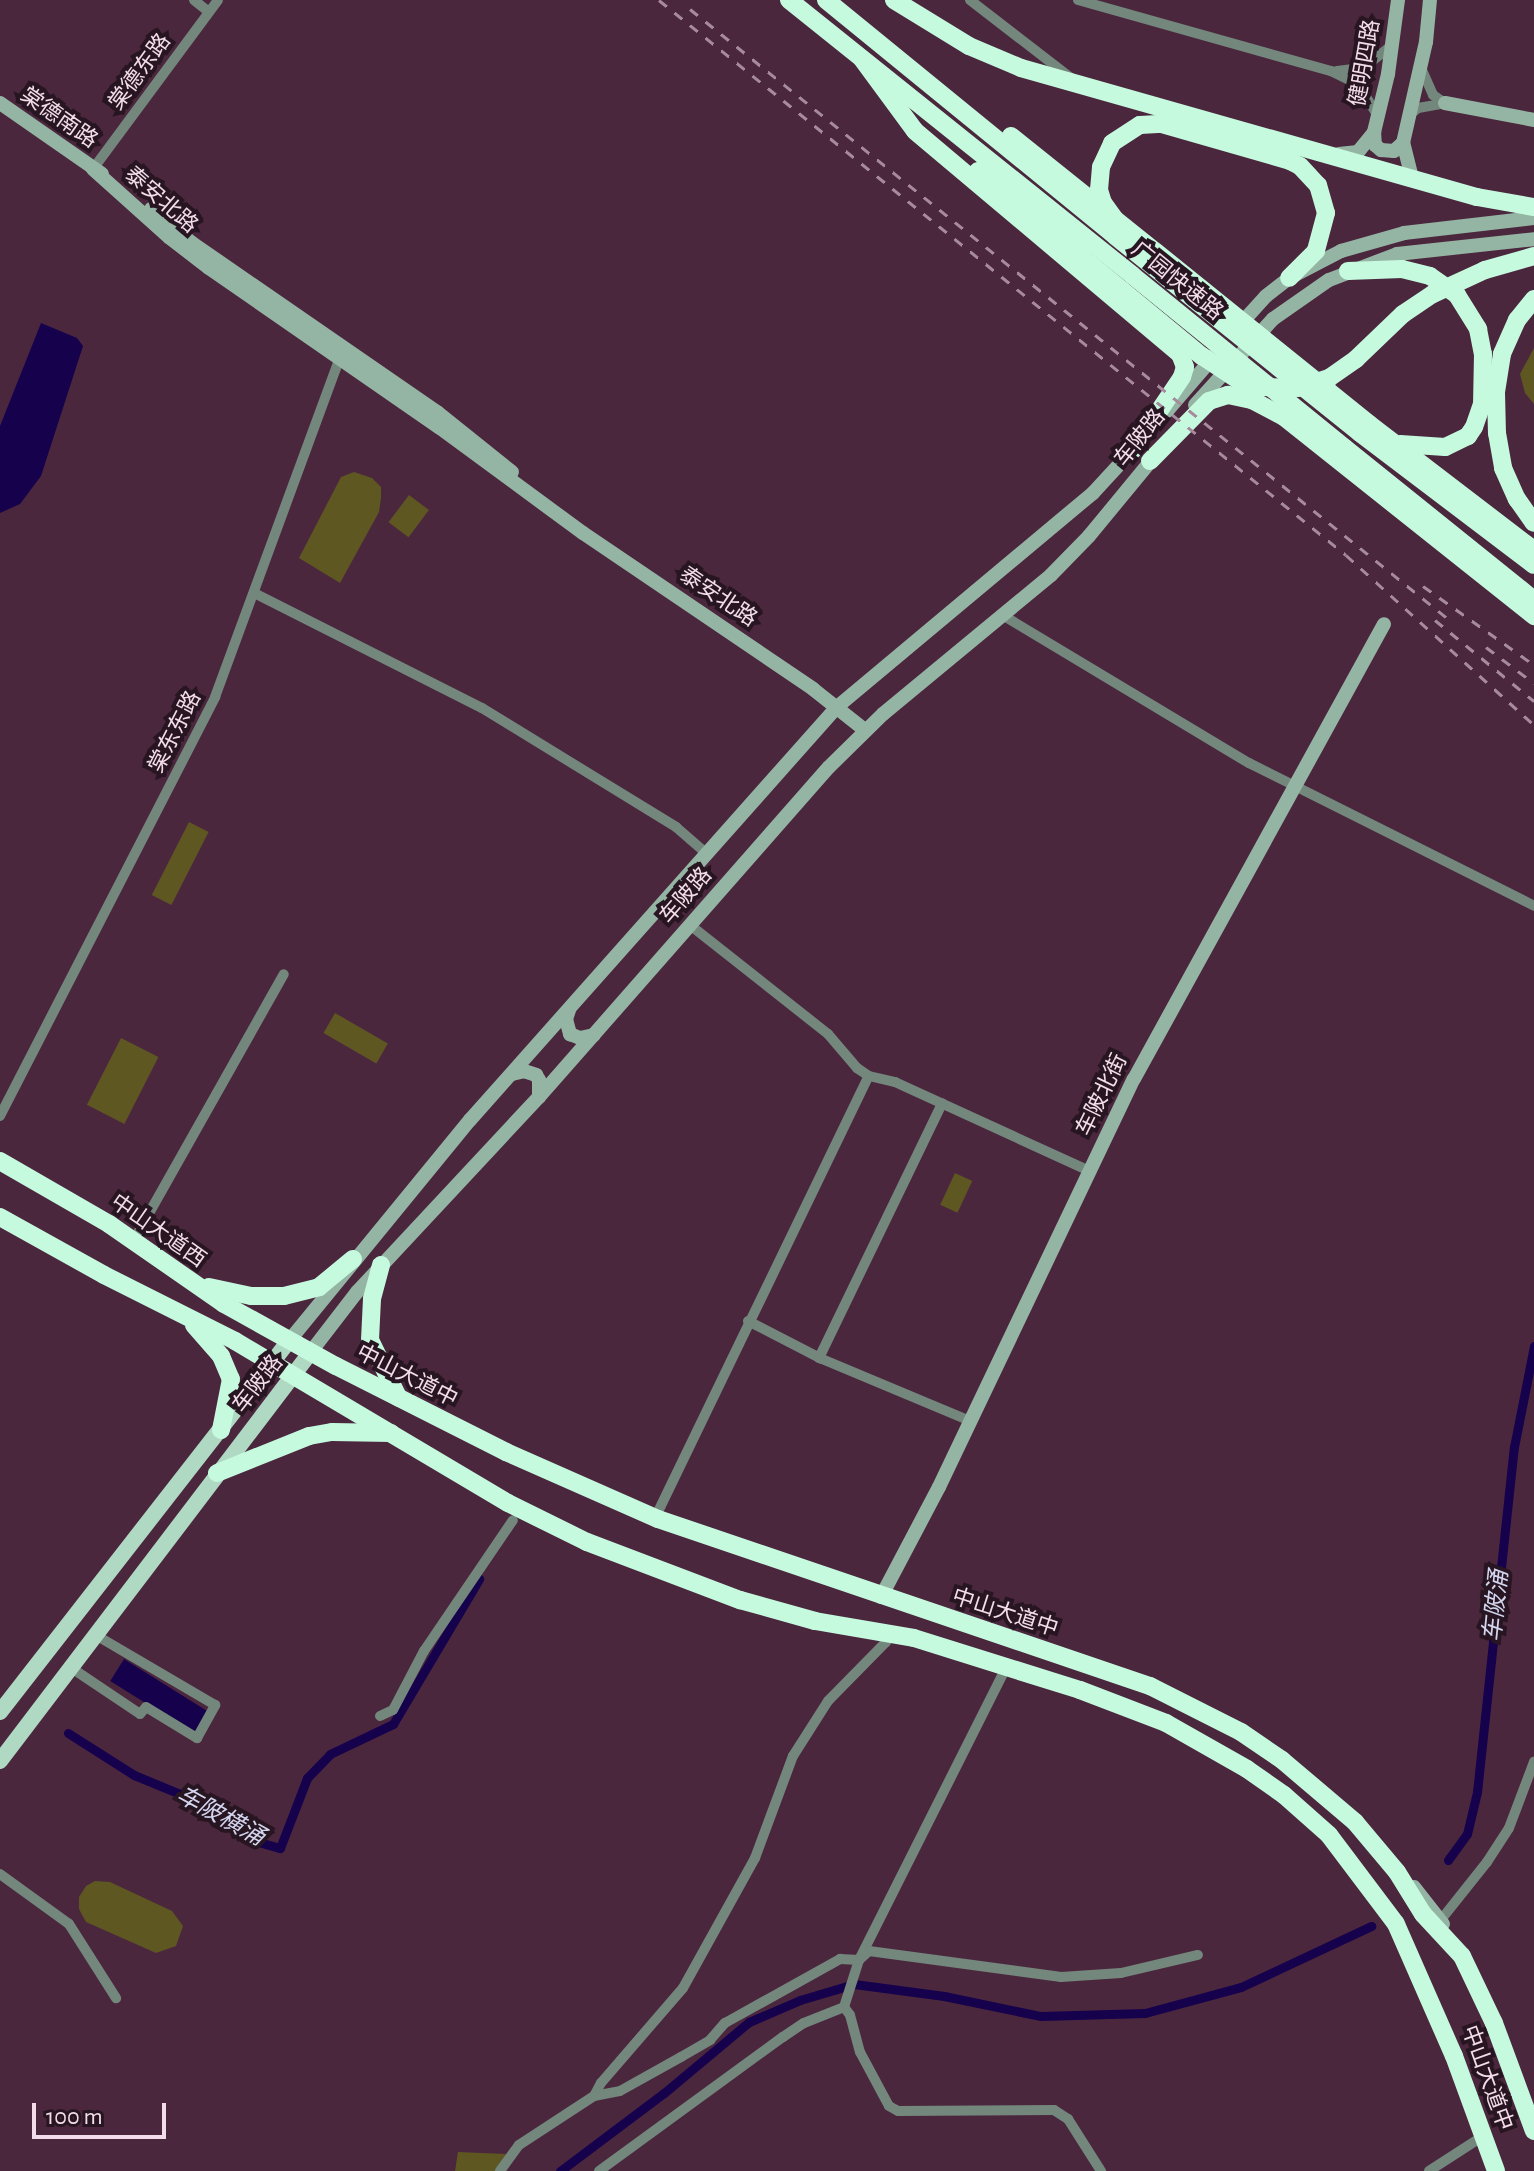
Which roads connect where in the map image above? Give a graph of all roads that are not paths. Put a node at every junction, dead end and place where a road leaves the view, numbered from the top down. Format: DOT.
graph roads {
  1 [pos="194,0"];
  2 [pos="218,0"];
  3 [pos="789,0"];
  4 [pos="826,0"];
  5 [pos="894,0"];
  6 [pos="970,0"];
  7 [pos="1078,0"];
  8 [pos="1398,0"];
  9 [pos="1430,0"];
  10 [pos="209,12"];
  11 [pos="1392,45"];
  12 [pos="862,59"];
  13 [pos="1421,62"];
  14 [pos="1331,71"];
  15 [pos="1076,81"];
  16 [pos="0,103"];
  17 [pos="1445,103"];
  18 [pos="1406,120"];
  19 [pos="1534,120"];
  20 [pos="1376,125"];
  21 [pos="1403,143"];
  22 [pos="1335,154"];
  23 [pos="93,169"];
  24 [pos="1412,178"];
  25 [pos="1534,207"];
  26 [pos="1534,218"];
  27 [pos="1116,229"];
  28 [pos="1534,239"];
  29 [pos="1534,256"];
  30 [pos="1348,271"];
  31 [pos="1289,278"];
  32 [pos="1534,299"];
  33 [pos="1173,346"];
  34 [pos="342,354"];
  35 [pos="1207,378"];
  36 [pos="1252,400"];
  37 [pos="1364,429"];
  38 [pos="1400,444"];
  39 [pos="1132,451"];
  40 [pos="1150,461"];
  41 [pos="1534,523"];
  42 [pos="1534,550"];
  43 [pos="1534,565"];
  44 [pos="256,594"];
  45 [pos="1534,600"];
  46 [pos="1004,616"];
  47 [pos="1534,616"];
  48 [pos="1384,624"];
  49 [pos="837,707"];
  50 [pos="865,730"];
  51 [pos="1293,785"];
  52 [pos="706,853"];
  53 [pos="1534,906"];
  54 [pos="690,925"];
  55 [pos="284,974"];
  56 [pos="569,1010"];
  57 [pos="594,1035"];
  58 [pos="512,1074"];
  59 [pos="869,1076"];
  60 [pos="539,1097"];
  61 [pos="942,1103"];
  62 [pos="0,1116"];
  63 [pos="0,1161"];
  64 [pos="1089,1171"];
  65 [pos="0,1217"];
  66 [pos="134,1240"];
  67 [pos="353,1259"];
  68 [pos="381,1265"];
  69 [pos="179,1273"];
  70 [pos="174,1308"];
  71 [pos="250,1319"];
  72 [pos="748,1321"];
  73 [pos="235,1341"];
  74 [pos="289,1341"];
  75 [pos="310,1353"];
  76 [pos="819,1358"];
  77 [pos="273,1363"];
  78 [pos="293,1374"];
  79 [pos="355,1376"];
  80 [pos="334,1398"];
  81 [pos="400,1400"];
  82 [pos="970,1421"];
  83 [pos="221,1430"];
  84 [pos="394,1433"];
  85 [pos="217,1473"];
  86 [pos="655,1518"];
  87 [pos="513,1520"];
  88 [pos="881,1597"];
  89 [pos="889,1632"];
  90 [pos="101,1638"];
  91 [pos="1007,1666"];
  92 [pos="76,1671"];
  93 [pos="5,1705"];
  94 [pos="380,1716"];
  95 [pos="34,1717"];
  96 [pos="0,1761"];
  97 [pos="1534,1762"];
  98 [pos="1397,1872"];
  99 [pos="0,1874"];
  100 [pos="1440,1921"];
  101 [pos="1198,1955"];
  102 [pos="859,1960"];
  103 [pos="1470,1969"];
  104 [pos="116,1998"];
  105 [pos="844,2007"];
  106 [pos="594,2096"];
  107 [pos="1534,2131"];
  108 [pos="1483,2136"];
  109 [pos="500,2171"];
  110 [pos="599,2171"];
  111 [pos="1101,2171"];
  112 [pos="1429,2171"];
  113 [pos="1496,2171"];
  1 -- 10 [label="street"];
  2 -- 10 [label="street, 棠德东路"];
  3 -- 12 [label="highway, 广园快速路"];
  4 -- 27 [label="highway, 广园快速路"];
  5 -- 15 [label="highway"];
  6 -- 15 [label="street"];
  7 -- 14 [label="street"];
  8 -- 11 [label="main road, 健明四路"];
  9 -- 13 [label="main road"];
  10 -- 23 [label="street, 棠德东路"];
  11 -- 14 [label="street"];
  11 -- 20 [label="main road, 健明四路"];
  12 -- 29 [label="highway, bridge"];
  12 -- 33 [label="highway"];
  12 -- 45 [label="highway, 广园快速路, bridge"];
  13 -- 17 [label="street"];
  13 -- 18 [label="main road"];
  14 -- 20 [label="street"];
  15 -- 22 [label="highway"];
  16 -- 23 [label="main road, 棠德南路"];
  17 -- 18 [label="street"];
  17 -- 19 [label="main road"];
  18 -- 21 [label="main road"];
  20 -- 21 [label="main road"];
  20 -- 22 [label="main road, 健明四路"];
  21 -- 24 [label="main road"];
  22 -- 24 [label="highway"];
  23 -- 34 [label="main road, 泰安北路"];
  24 -- 25 [label="highway"];
  26 -- 31 [label="main road, 车陂路"];
  27 -- 31 [label="highway"];
  27 -- 37 [label="highway, 广园快速路, bridge"];
  27 -- 37 [label="highway, bridge"];
  28 -- 30 [label="main road, 车陂路"];
  30 -- 35 [label="main road, 车陂路"];
  30 -- 38 [label="highway"];
  31 -- 35 [label="main road, 车陂路"];
  32 -- 41 [label="highway"];
  33 -- 35 [label="highway"];
  33 -- 39 [label="highway"];
  34 -- 44 [label="street, 棠东东路"];
  34 -- 49 [label="main road, 泰安北路"];
  35 -- 36 [label="highway"];
  35 -- 39 [label="main road, 车陂路"];
  35 -- 40 [label="main road, 车陂路"];
  36 -- 40 [label="highway"];
  36 -- 47 [label="highway"];
  37 -- 38 [label="highway"];
  37 -- 43 [label="highway, 广园快速路"];
  38 -- 42 [label="highway"];
  39 -- 49 [label="main road, 车陂路"];
  40 -- 46 [label="main road, 车陂路"];
  44 -- 52 [label="street"];
  44 -- 62 [label="street, 棠东东路"];
  46 -- 50 [label="main road, 车陂路"];
  46 -- 51 [label="street"];
  48 -- 51 [label="main road, 车陂北街"];
  49 -- 50 [label="main road, 泰安北路"];
  49 -- 52 [label="main road, 车陂路"];
  50 -- 54 [label="main road, 车陂路"];
  51 -- 53 [label="street"];
  51 -- 64 [label="main road, 车陂北街"];
  52 -- 56 [label="main road, 车陂路"];
  54 -- 57 [label="main road, 车陂路"];
  54 -- 59 [label="street"];
  55 -- 66 [label="street"];
  56 -- 57 [label="main road"];
  56 -- 58 [label="main road, 车陂路"];
  57 -- 60 [label="main road, 车陂路"];
  58 -- 60 [label="main road"];
  58 -- 67 [label="main road, 车陂路"];
  59 -- 61 [label="street"];
  59 -- 72 [label="street"];
  60 -- 68 [label="main road, 车陂路"];
  61 -- 64 [label="street"];
  61 -- 76 [label="street"];
  63 -- 66 [label="highway, 中山大道西"];
  64 -- 82 [label="main road, 车陂北街"];
  65 -- 70 [label="highway"];
  66 -- 69 [label="highway, 中山大道西"];
  67 -- 69 [label="highway"];
  67 -- 74 [label="main road, 车陂路"];
  68 -- 75 [label="main road, 车陂路"];
  68 -- 81 [label="highway"];
  69 -- 71 [label="highway, 中山大道西"];
  70 -- 73 [label="highway"];
  70 -- 83 [label="highway"];
  71 -- 73 [label="highway"];
  71 -- 74 [label="highway, 中山大道西"];
  72 -- 76 [label="street"];
  72 -- 86 [label="street"];
  73 -- 77 [label="highway"];
  74 -- 75 [label="highway, 中山大道中"];
  74 -- 77 [label="main road, 车陂路"];
  75 -- 78 [label="main road, 车陂路"];
  75 -- 79 [label="highway, 中山大道中"];
  76 -- 82 [label="street"];
  77 -- 78 [label="highway"];
  77 -- 83 [label="main road, 车陂路"];
  78 -- 80 [label="highway, 中山大道中"];
  78 -- 85 [label="main road, 车陂路"];
  79 -- 80 [label="highway"];
  79 -- 81 [label="highway, 中山大道中"];
  80 -- 84 [label="highway, 中山大道中"];
  81 -- 86 [label="highway, 中山大道中"];
  82 -- 88 [label="main road, 车陂北街"];
  83 -- 93 [label="main road, 车陂路"];
  84 -- 85 [label="highway"];
  84 -- 89 [label="highway, 中山大道中"];
  85 -- 95 [label="main road, 车陂路"];
  86 -- 88 [label="highway, 中山大道中"];
  87 -- 94 [label="street"];
  88 -- 98 [label="highway, 中山大道中"];
  89 -- 91 [label="highway, 中山大道中"];
  89 -- 106 [label="street"];
  90 -- 92 [label="street"];
  91 -- 102 [label="street"];
  91 -- 108 [label="highway, 中山大道中"];
  93 -- 95 [label="main road"];
  95 -- 96 [label="main road, 车陂路"];
  97 -- 100 [label="street"];
  98 -- 100 [label="main road"];
  98 -- 103 [label="highway, 中山大道中"];
  99 -- 104 [label="street"];
  100 -- 103 [label="main road"];
  101 -- 102 [label="street"];
  102 -- 105 [label="street"];
  102 -- 106 [label="street"];
  103 -- 107 [label="highway, 中山大道中"];
  105 -- 110 [label="street"];
  105 -- 111 [label="street"];
  106 -- 109 [label="street"];
  108 -- 112 [label="street"];
  108 -- 113 [label="highway, 中山大道中"];
}
